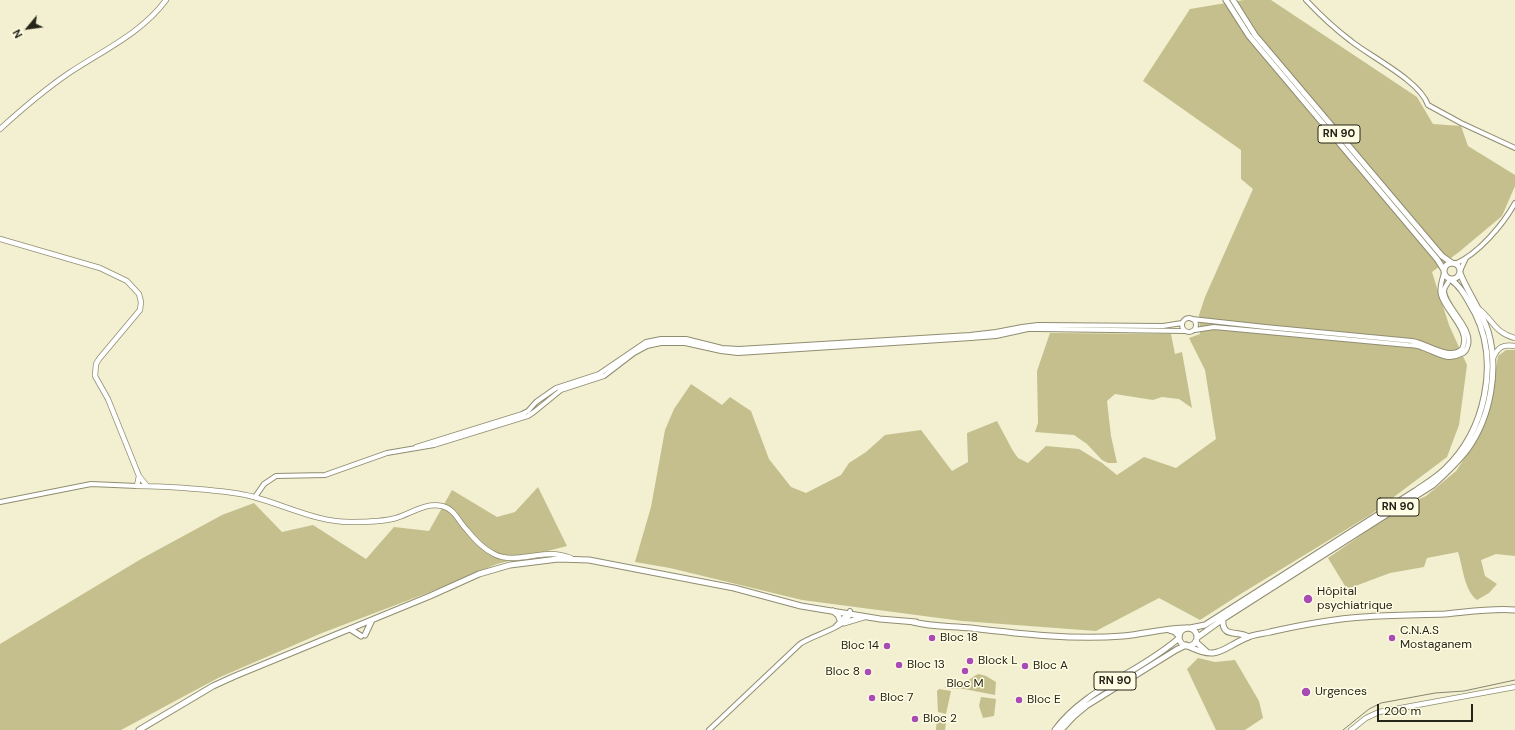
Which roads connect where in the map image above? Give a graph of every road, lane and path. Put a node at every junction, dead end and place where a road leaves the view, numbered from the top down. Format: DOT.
graph roads {
  1 [pos="166,0"];
  2 [pos="1226,0"];
  3 [pos="1233,0"];
  4 [pos="1306,0"];
  5 [pos="0,129"];
  6 [pos="1515,148"];
  7 [pos="1515,203"];
  8 [pos="0,239"];
  9 [pos="1468,256"];
  10 [pos="1454,263"];
  11 [pos="1444,271"];
  12 [pos="1460,272"];
  13 [pos="1450,279"];
  14 [pos="1479,309"];
  15 [pos="1192,319"];
  16 [pos="1182,323"];
  17 [pos="1194,330"];
  18 [pos="1185,331"];
  19 [pos="1506,336"];
  20 [pos="1515,338"];
  21 [pos="1509,345"];
  22 [pos="1515,346"];
  23 [pos="1493,358"];
  24 [pos="411,449"];
  25 [pos="139,476"];
  26 [pos="137,486"];
  27 [pos="147,486"];
  28 [pos="255,497"];
  29 [pos="0,502"];
  30 [pos="576,559"];
  31 [pos="791,603"];
  32 [pos="832,610"];
  33 [pos="1515,610"];
  34 [pos="849,612"];
  35 [pos="864,617"];
  36 [pos="1223,619"];
  37 [pos="372,620"];
  38 [pos="842,622"];
  39 [pos="916,622"];
  40 [pos="1188,628"];
  41 [pos="350,629"];
  42 [pos="1164,629"];
  43 [pos="1179,637"];
  44 [pos="1248,637"];
  45 [pos="1197,639"];
  46 [pos="1187,646"];
  47 [pos="1210,653"];
  48 [pos="1515,687"];
  49 [pos="139,730"];
  50 [pos="709,730"];
  51 [pos="1055,730"];
  52 [pos="1061,730"];
  53 [pos="1351,730"];
  1 -- 5 [label="main road"];
  2 -- 11 [label="main road, RN 90"];
  3 -- 10 [label="main road, RN 90"];
  4 -- 6 [label="street"];
  7 -- 9 [label="street"];
  8 -- 25 [label="main road"];
  9 -- 10 [label="street"];
  9 -- 12 [label="street"];
  10 -- 11 [label="main road"];
  10 -- 12 [label="main road"];
  11 -- 13 [label="main road"];
  11 -- 15 [label="street"];
  12 -- 13 [label="main road"];
  12 -- 14 [label="main road, RN 90"];
  13 -- 17 [label="street"];
  13 -- 40 [label="main road, RN 90"];
  14 -- 19 [label="main road"];
  14 -- 23 [label="main road, RN 90"];
  15 -- 16 [label="street"];
  15 -- 17 [label="street"];
  16 -- 18 [label="street"];
  16 -- 24 [label="street"];
  17 -- 18 [label="street"];
  18 -- 24 [label="street"];
  19 -- 20 [label="main road"];
  19 -- 21 [label="main road"];
  21 -- 22 [label="main road"];
  21 -- 23 [label="main road"];
  23 -- 36 [label="main road, RN 90"];
  24 -- 28 [label="street"];
  25 -- 26 [label="main road"];
  25 -- 27 [label="main road"];
  26 -- 27 [label="main road"];
  26 -- 29 [label="street"];
  27 -- 28 [label="main road"];
  28 -- 30 [label="main road"];
  30 -- 31 [label="main road"];
  30 -- 37 [label="main road"];
  31 -- 32 [label="main road"];
  31 -- 34 [label="main road"];
  32 -- 34 [label="main road"];
  32 -- 38 [label="main road"];
  33 -- 44 [label="main road"];
  34 -- 35 [label="main road"];
  34 -- 38 [label="street"];
  34 -- 39 [label="main road"];
  35 -- 38 [label="main road"];
  35 -- 39 [label="main road"];
  36 -- 44 [label="main road"];
  36 -- 45 [label="main road, RN 90"];
  37 -- 41 [label="main road"];
  37 -- 41 [label="main road"];
  38 -- 50 [label="street"];
  39 -- 42 [label="main road"];
  40 -- 42 [label="main road"];
  40 -- 43 [label="main road"];
  40 -- 45 [label="main road"];
  41 -- 49 [label="main road"];
  42 -- 43 [label="main road"];
  43 -- 46 [label="main road"];
  43 -- 51 [label="main road, RN 90"];
  44 -- 47 [label="main road"];
  45 -- 46 [label="main road"];
  45 -- 47 [label="main road"];
  46 -- 47 [label="main road"];
  46 -- 52 [label="main road, RN 90"];
  48 -- 53 [label="main road"];
}
